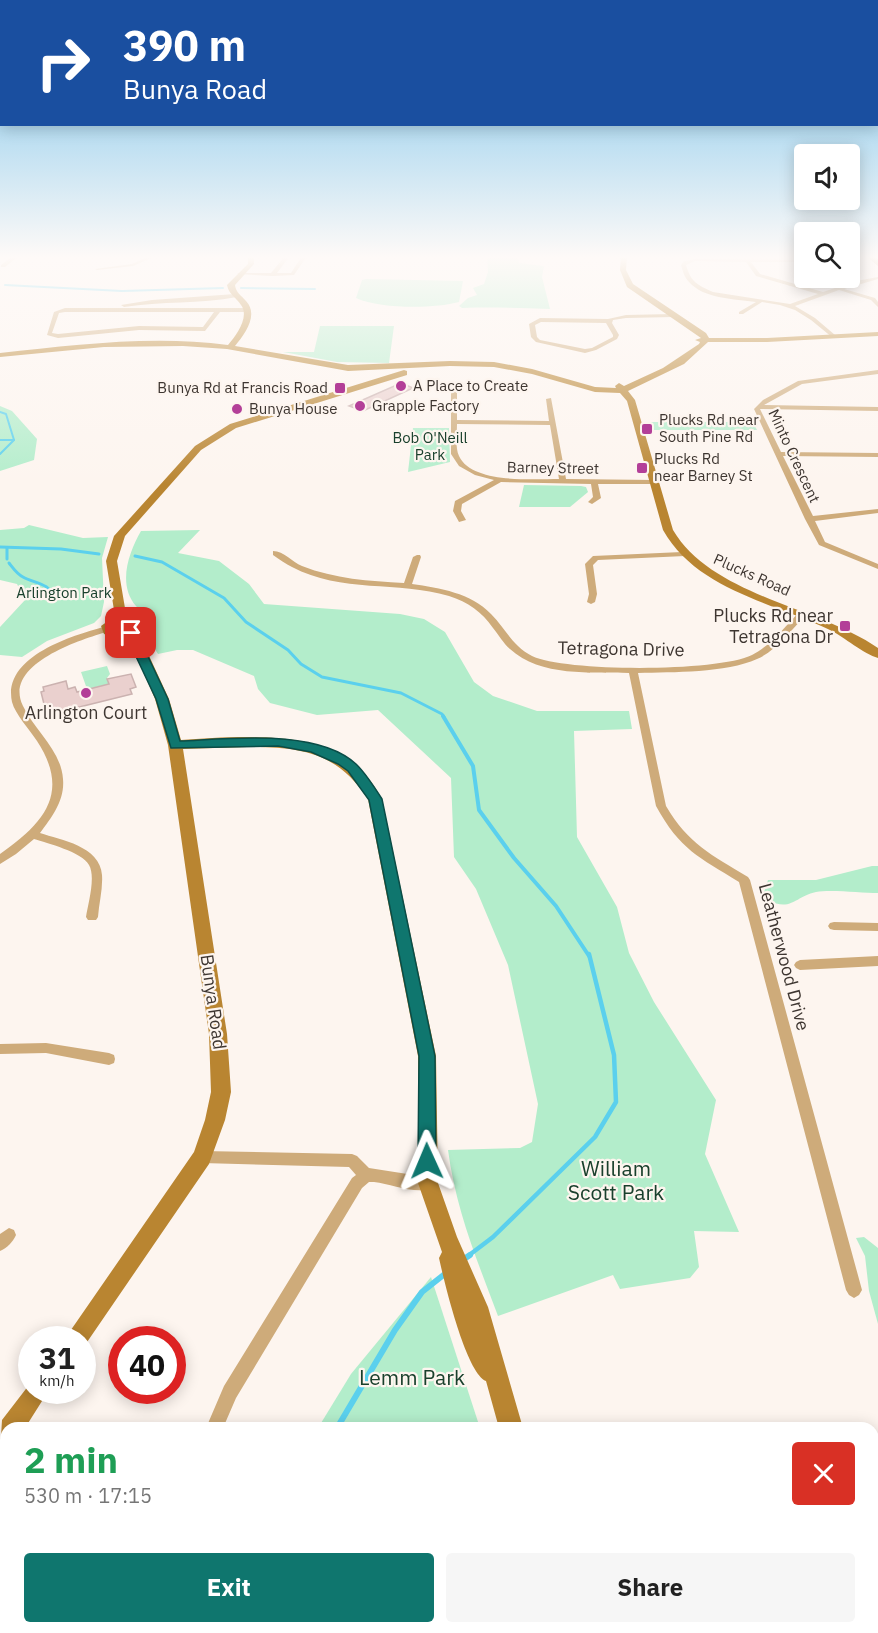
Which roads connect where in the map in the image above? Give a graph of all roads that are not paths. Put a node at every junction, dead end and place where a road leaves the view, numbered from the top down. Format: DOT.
graph roads {
  1 [pos="50,332"];
  2 [pos="99,332"];
  3 [pos="240,332"];
  4 [pos="533,332"];
  5 [pos="613,332"];
  6 [pos="693,332"];
  7 [pos="828,332"];
  8 [pos="878,334"];
  9 [pos="833,336"];
  10 [pos="703,340"];
  11 [pos="230,347"];
  12 [pos="0,355"];
  13 [pos="426,365"];
  14 [pos="381,369"];
  15 [pos="878,372"];
  16 [pos="374,381"];
  17 [pos="621,388"];
  18 [pos="454,389"];
  19 [pos="549,399"];
  20 [pos="758,407"];
  21 [pos="878,409"];
  22 [pos="454,422"];
  23 [pos="553,423"];
  24 [pos="778,454"];
  25 [pos="878,455"];
  26 [pos="498,480"];
  27 [pos="563,482"];
  28 [pos="594,482"];
  29 [pos="655,482"];
  30 [pos="592,502"];
  31 [pos="878,511"];
  32 [pos="809,519"];
  33 [pos="462,520"];
  34 [pos="276,553"];
  35 [pos="682,554"];
  36 [pos="417,558"];
  37 [pos="878,567"];
  38 [pos="408,584"];
  39 [pos="591,602"];
  40 [pos="802,614"];
  41 [pos="121,617"];
  42 [pos="107,629"];
  43 [pos="131,633"];
  44 [pos="878,654"];
  45 [pos="633,669"];
  46 [pos="175,745"];
  47 [pos="32,834"];
  48 [pos="0,860"];
  49 [pos="92,917"];
  50 [pos="834,926"];
  51 [pos="878,927"];
  52 [pos="878,961"];
  53 [pos="800,965"];
  54 [pos="0,1049"];
  55 [pos="109,1059"];
  56 [pos="202,1157"];
  57 [pos="366,1175"];
  58 [pos="428,1183"];
  59 [pos="854,1290"];
  60 [pos="85,1326"];
  61 [pos="28,1404"];
  62 [pos="14,1422"];
  63 [pos="217,1422"];
  64 [pos="509,1422"];
  1 -- 2 [label="street"];
  3 -- 11 [label="street"];
  4 -- 5 [label="street"];
  6 -- 10 [label="street"];
  7 -- 9 [label="street"];
  8 -- 9 [label="street"];
  9 -- 10 [label="street"];
  10 -- 17 [label="street"];
  11 -- 12 [label="street"];
  11 -- 14 [label="street"];
  13 -- 14 [label="street"];
  13 -- 16 [label="street"];
  13 -- 17 [label="street"];
  14 -- 16 [label="street"];
  15 -- 20 [label="street, Minto Crescent"];
  16 -- 41 [label="street"];
  17 -- 29 [label="street, Plucks Road"];
  18 -- 22 [label="street, Barney Street"];
  19 -- 23 [label="street"];
  20 -- 21 [label="street"];
  20 -- 24 [label="street, Minto Crescent"];
  22 -- 23 [label="street"];
  22 -- 26 [label="street, Barney Street"];
  23 -- 27 [label="street"];
  24 -- 25 [label="street"];
  24 -- 32 [label="street, Minto Crescent"];
  26 -- 27 [label="street, Barney Street"];
  26 -- 33 [label="street"];
  27 -- 28 [label="street, Barney Street"];
  28 -- 29 [label="street, Barney Street"];
  28 -- 30 [label="street"];
  29 -- 35 [label="street, Plucks Road"];
  31 -- 32 [label="street"];
  32 -- 37 [label="street, Minto Crescent"];
  34 -- 38 [label="street, Tetragona Drive"];
  35 -- 39 [label="street"];
  35 -- 40 [label="street, Plucks Road"];
  36 -- 38 [label="street"];
  38 -- 45 [label="street, Tetragona Drive"];
  40 -- 44 [label="street, Plucks Road"];
  40 -- 45 [label="street, Tetragona Drive"];
  41 -- 42 [label="street"];
  41 -- 43 [label="street, Bunya Road"];
  42 -- 43 [label="street"];
  42 -- 47 [label="street"];
  43 -- 46 [label="street, Bunya Road"];
  45 -- 59 [label="street, Leatherwood Drive"];
  46 -- 56 [label="street, Bunya Road"];
  46 -- 58 [label="street"];
  47 -- 48 [label="street"];
  47 -- 49 [label="street"];
  50 -- 51 [label="street"];
  52 -- 53 [label="street"];
  54 -- 55 [label="street"];
  56 -- 57 [label="street"];
  56 -- 60 [label="street, Bunya Road"];
  57 -- 58 [label="street"];
  57 -- 63 [label="street"];
  58 -- 64 [label="street"];
  61 -- 62 [label="street"];
}
